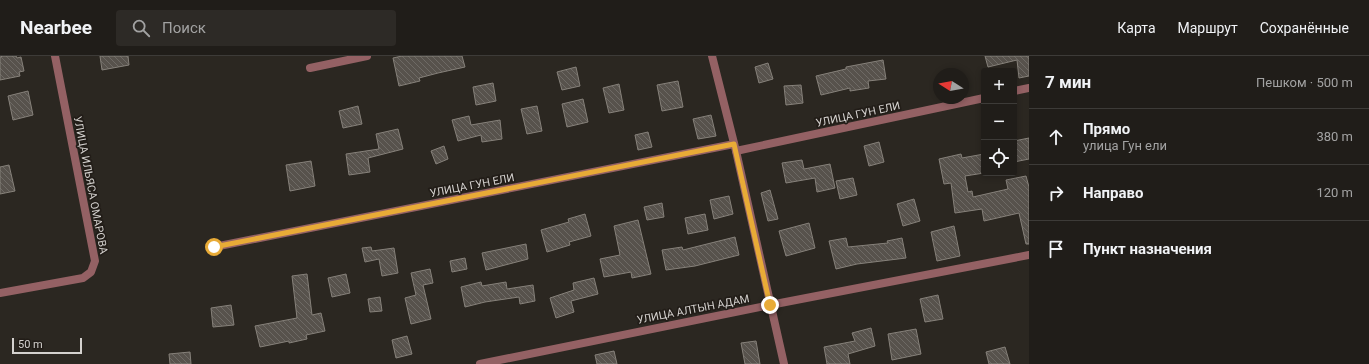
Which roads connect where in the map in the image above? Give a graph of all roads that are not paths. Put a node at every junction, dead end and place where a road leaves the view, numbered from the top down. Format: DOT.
graph roads {
  1 [pos="55,56"];
  2 [pos="367,56"];
  3 [pos="712,56"];
  4 [pos="310,68"];
  5 [pos="1029,88"];
  6 [pos="1017,90"];
  7 [pos="981,99"];
  8 [pos="735,148"];
  9 [pos="214,247"];
  10 [pos="1029,255"];
  11 [pos="0,293"];
  12 [pos="770,305"];
  13 [pos="480,364"];
  14 [pos="784,364"];
  1 -- 11 [label="street, УЛИЦА ИЛЬЯСА ОМАРОВА"];
  2 -- 4 [label="street"];
  3 -- 8 [label="street"];
  5 -- 6 [label="street"];
  7 -- 8 [label="street, УЛИЦА ГУН ЕЛИ"];
  8 -- 9 [label="street, УЛИЦА ГУН ЕЛИ"];
  8 -- 12 [label="street"];
  10 -- 12 [label="street, УЛИЦА АЛТЫН АДАМ"];
  12 -- 13 [label="street, УЛИЦА АЛТЫН АДАМ"];
  12 -- 14 [label="street"];
}
